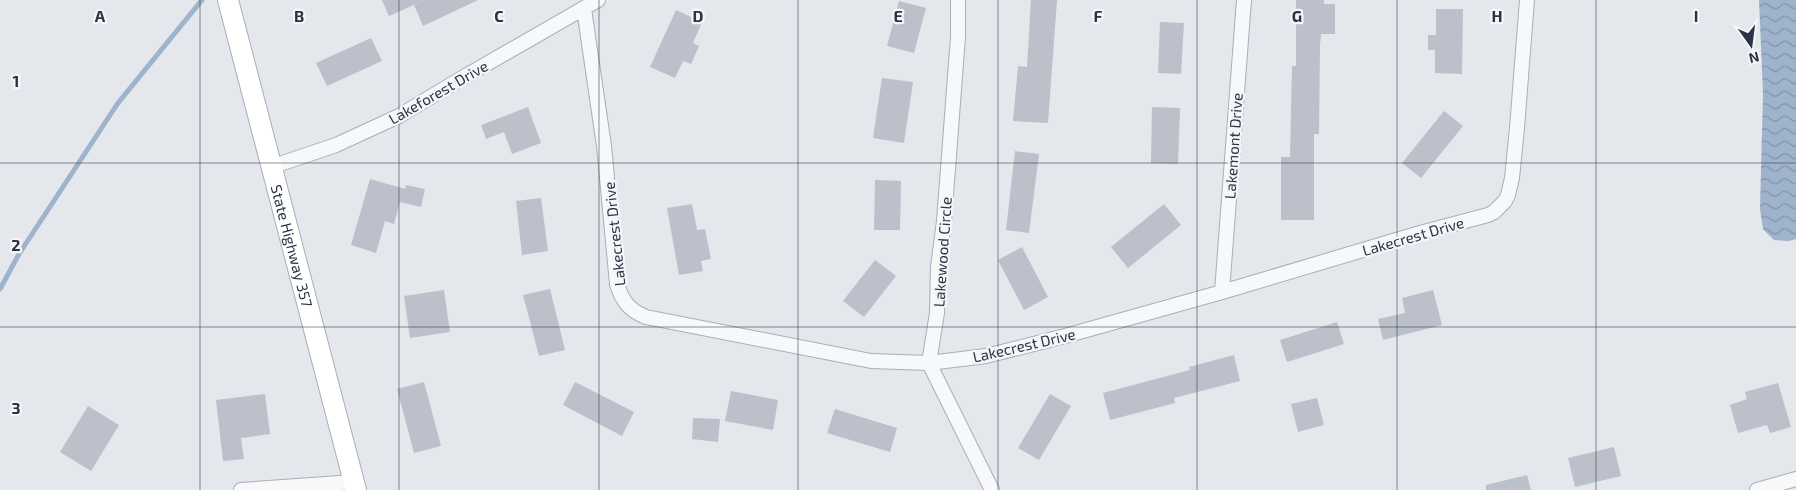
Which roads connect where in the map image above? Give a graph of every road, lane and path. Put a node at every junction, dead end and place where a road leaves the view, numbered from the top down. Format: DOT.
graph roads {
  1 [pos="228,0"];
  2 [pos="598,0"];
  3 [pos="958,0"];
  4 [pos="1244,0"];
  5 [pos="1527,0"];
  6 [pos="584,9"];
  7 [pos="271,167"];
  8 [pos="1222,292"];
  9 [pos="929,363"];
  10 [pos="1796,479"];
  11 [pos="355,486"];
  12 [pos="241,490"];
  13 [pos="992,490"];
  14 [pos="1757,490"];
  1 -- 7 [label="main road, State Highway 357"];
  2 -- 6 [label="street, Lakeforest Drive"];
  3 -- 9 [label="street, Lakewood Circle"];
  4 -- 8 [label="street, Lakemont Drive"];
  5 -- 8 [label="street, Lakecrest Drive"];
  6 -- 7 [label="street, Lakeforest Drive"];
  6 -- 9 [label="street, Lakecrest Drive"];
  7 -- 11 [label="main road, State Highway 357"];
  8 -- 9 [label="street, Lakecrest Drive"];
  9 -- 13 [label="street"];
  10 -- 14 [label="street"];
  11 -- 12 [label="street"];
}
